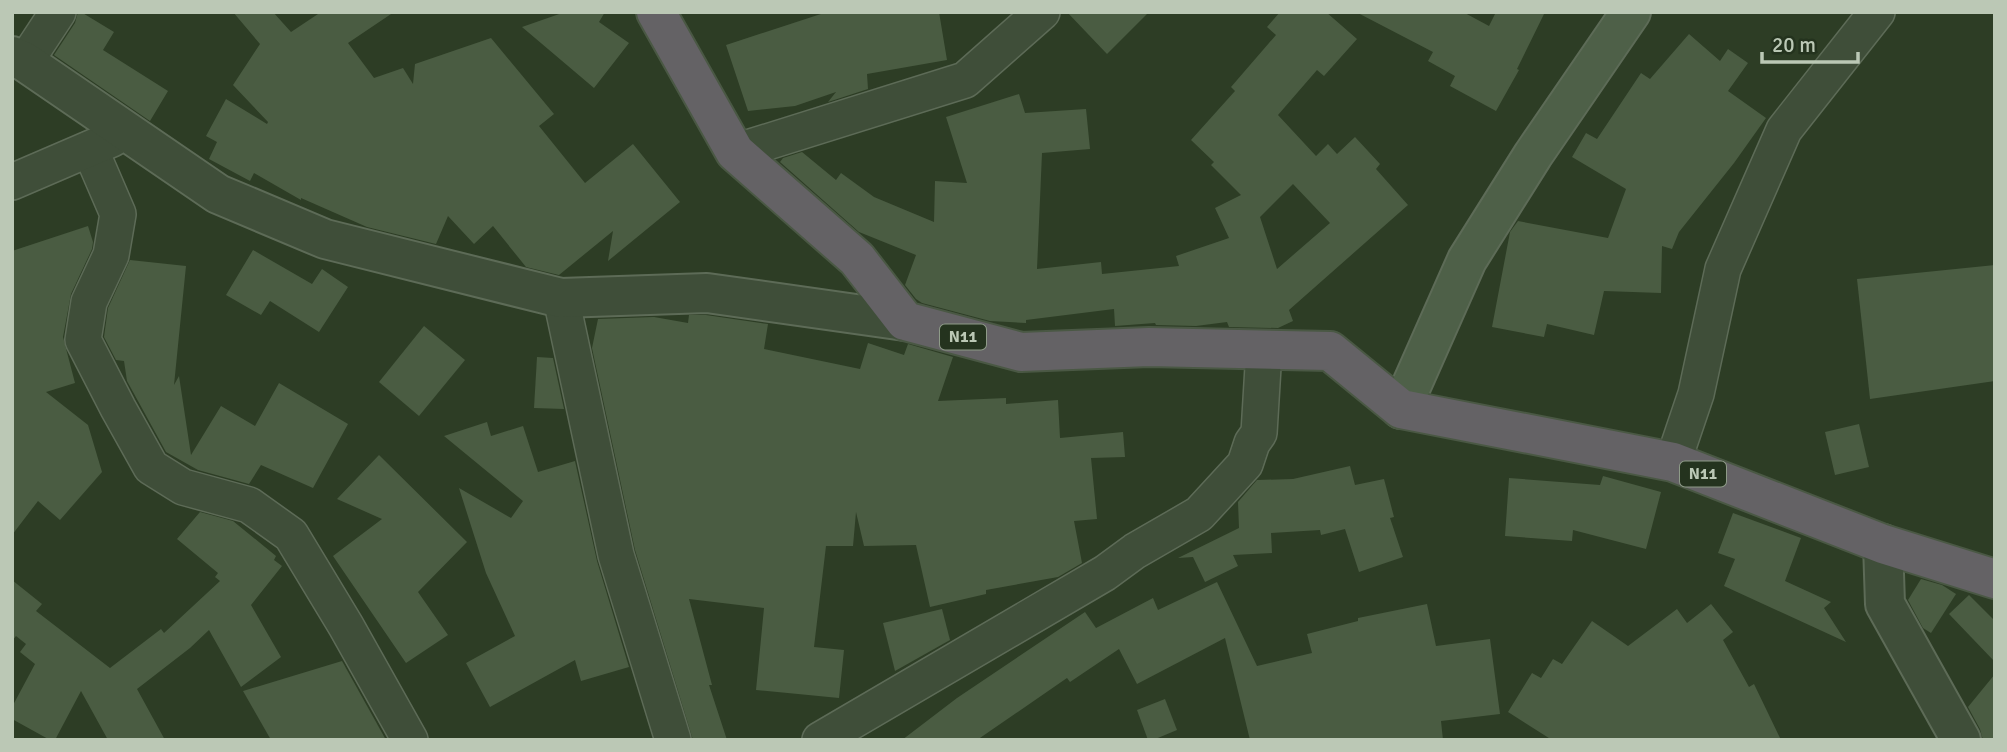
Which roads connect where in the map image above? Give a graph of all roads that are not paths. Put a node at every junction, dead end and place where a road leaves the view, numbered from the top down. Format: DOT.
graph roads {
  1 [pos="58,12"];
  2 [pos="656,12"];
  3 [pos="1042,12"];
  4 [pos="1877,12"];
  5 [pos="1622,20"];
  6 [pos="18,59"];
  7 [pos="127,133"];
  8 [pos="90,149"];
  9 [pos="735,152"];
  10 [pos="12,182"];
  11 [pos="561,298"];
  12 [pos="905,321"];
  13 [pos="1264,350"];
  14 [pos="1401,409"];
  15 [pos="1673,462"];
  16 [pos="1883,544"];
  17 [pos="1995,579"];
  18 [pos="410,740"];
  19 [pos="673,740"];
  20 [pos="820,740"];
  21 [pos="1961,740"];
  1 -- 6 [label="street"];
  2 -- 9 [label="highway"];
  3 -- 9 [label="street"];
  4 -- 15 [label="street"];
  5 -- 14 [label="main road"];
  6 -- 7 [label="street"];
  7 -- 8 [label="street"];
  7 -- 11 [label="street"];
  8 -- 10 [label="street"];
  8 -- 18 [label="street"];
  9 -- 12 [label="highway"];
  11 -- 12 [label="street"];
  11 -- 19 [label="street"];
  12 -- 13 [label="highway, N11"];
  13 -- 14 [label="highway, N11"];
  13 -- 20 [label="street"];
  14 -- 15 [label="highway, N11"];
  15 -- 16 [label="highway, N11"];
  16 -- 17 [label="highway, N11"];
  16 -- 21 [label="street"];
}
